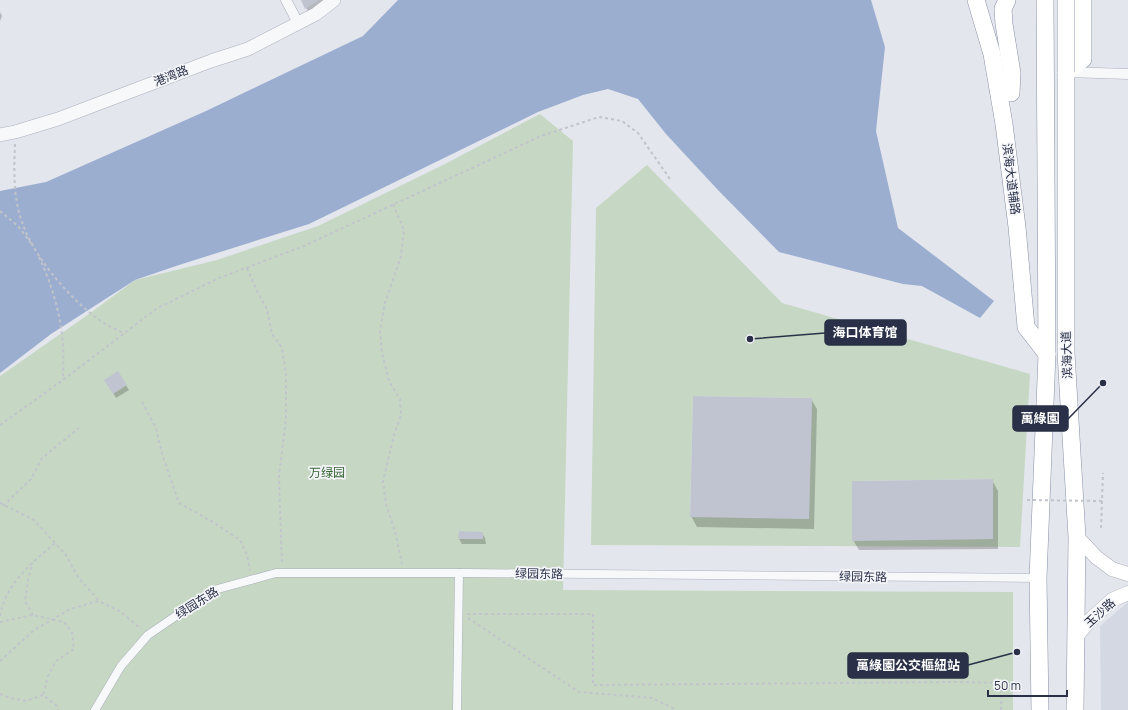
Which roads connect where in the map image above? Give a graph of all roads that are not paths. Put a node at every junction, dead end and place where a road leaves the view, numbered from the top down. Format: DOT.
graph roads {
  1 [pos="286,0"];
  2 [pos="334,0"];
  3 [pos="976,0"];
  4 [pos="987,0"];
  5 [pos="1045,0"];
  6 [pos="1053,0"];
  7 [pos="1066,0"];
  8 [pos="1083,0"];
  9 [pos="1005,5"];
  10 [pos="298,23"];
  11 [pos="1083,28"];
  12 [pos="1066,72"];
  13 [pos="1128,74"];
  14 [pos="1011,93"];
  15 [pos="0,135"];
  16 [pos="1047,354"];
  17 [pos="1077,537"];
  18 [pos="459,573"];
  19 [pos="1128,574"];
  20 [pos="1038,578"];
  21 [pos="1128,593"];
  22 [pos="1076,637"];
  23 [pos="95,710"];
  24 [pos="457,710"];
  25 [pos="1040,710"];
  26 [pos="1076,710"];
  1 -- 10 [label="street"];
  2 -- 10 [label="street, 港湾路"];
  3 -- 16 [label="highway, 滨海大道辅路"];
  4 -- 14 [label="highway"];
  5 -- 16 [label="highway, 滨海大道"];
  6 -- 11 [label="highway"];
  7 -- 12 [label="highway, 滨海大道, bridge"];
  8 -- 11 [label="highway"];
  9 -- 14 [label="highway"];
  10 -- 15 [label="street, 港湾路"];
  11 -- 12 [label="highway"];
  12 -- 13 [label="street"];
  12 -- 17 [label="highway, 滨海大道"];
  14 -- 16 [label="highway"];
  16 -- 20 [label="highway, 滨海大道"];
  17 -- 19 [label="main road"];
  17 -- 22 [label="highway, 滨海大道"];
  18 -- 20 [label="street, 绿园东路"];
  18 -- 23 [label="street, 绿园东路"];
  18 -- 24 [label="street"];
  20 -- 25 [label="highway, 滨海大道"];
  21 -- 22 [label="main road, 玉沙路"];
  22 -- 26 [label="highway, 滨海大道"];
}
